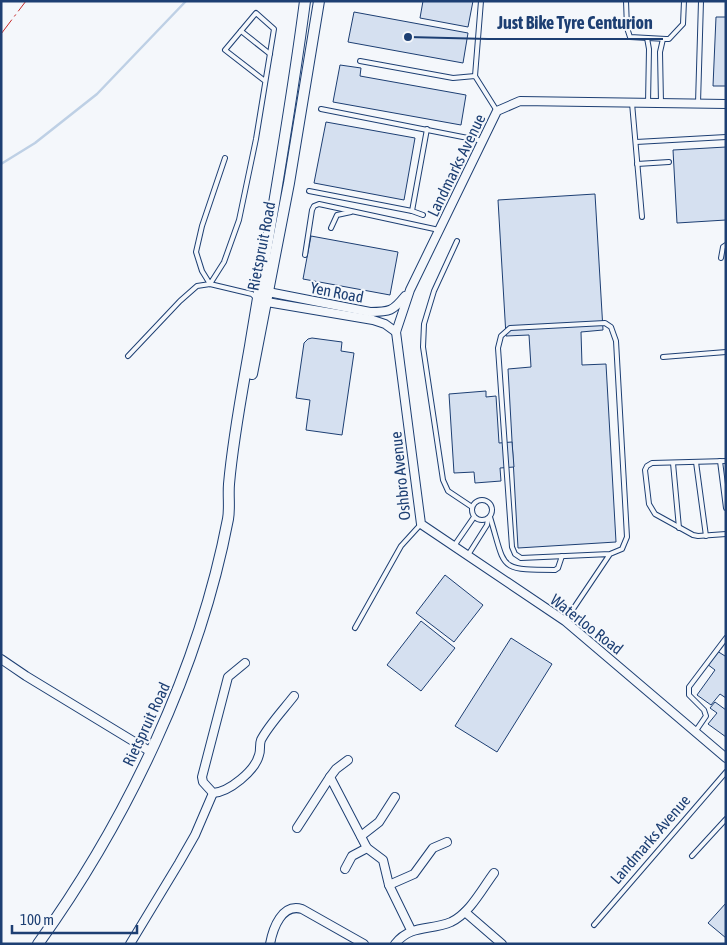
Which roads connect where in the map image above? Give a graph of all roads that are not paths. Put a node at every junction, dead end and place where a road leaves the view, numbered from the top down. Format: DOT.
graph roads {
  1 [pos="305,1"];
  2 [pos="312,1"];
  3 [pos="318,1"];
  4 [pos="480,1"];
  5 [pos="626,1"];
  6 [pos="684,1"];
  7 [pos="701,1"];
  8 [pos="241,31"];
  9 [pos="301,31"];
  10 [pos="647,38"];
  11 [pos="663,39"];
  12 [pos="270,54"];
  13 [pos="360,61"];
  14 [pos="475,76"];
  15 [pos="265,81"];
  16 [pos="632,102"];
  17 [pos="648,103"];
  18 [pos="661,103"];
  19 [pos="698,103"];
  20 [pos="726,104"];
  21 [pos="321,109"];
  22 [pos="497,111"];
  23 [pos="427,129"];
  24 [pos="726,137"];
  25 [pos="483,141"];
  26 [pos="636,142"];
  27 [pos="225,158"];
  28 [pos="669,162"];
  29 [pos="638,164"];
  30 [pos="309,191"];
  31 [pos="412,211"];
  32 [pos="353,212"];
  33 [pos="423,215"];
  34 [pos="642,217"];
  35 [pos="331,228"];
  36 [pos="439,230"];
  37 [pos="457,241"];
  38 [pos="726,245"];
  39 [pos="305,255"];
  40 [pos="721,258"];
  41 [pos="210,284"];
  42 [pos="410,290"];
  43 [pos="261,296"];
  44 [pos="396,332"];
  45 [pos="726,352"];
  46 [pos="128,356"];
  47 [pos="663,357"];
  48 [pos="720,461"];
  49 [pos="726,461"];
  50 [pos="696,462"];
  51 [pos="673,463"];
  52 [pos="472,507"];
  53 [pos="726,508"];
  54 [pos="474,517"];
  55 [pos="489,518"];
  56 [pos="421,524"];
  57 [pos="679,528"];
  58 [pos="726,534"];
  59 [pos="706,536"];
  60 [pos="454,546"];
  61 [pos="610,554"];
  62 [pos="467,556"];
  63 [pos="562,556"];
  64 [pos="565,621"];
  65 [pos="355,628"];
  66 [pos="726,638"];
  67 [pos="1,658"];
  68 [pos="245,663"];
  69 [pos="294,696"];
  70 [pos="695,732"];
  71 [pos="151,752"];
  72 [pos="726,758"];
  73 [pos="348,760"];
  74 [pos="726,772"];
  75 [pos="330,777"];
  76 [pos="213,794"];
  77 [pos="395,797"];
  78 [pos="726,819"];
  79 [pos="297,828"];
  80 [pos="361,836"];
  81 [pos="447,842"];
  82 [pos="367,848"];
  83 [pos="692,856"];
  84 [pos="345,869"];
  85 [pos="494,873"];
  86 [pos="389,885"];
  87 [pos="465,912"];
  88 [pos="594,925"];
  89 [pos="411,930"];
  90 [pos="38,944"];
  91 [pos="130,944"];
  92 [pos="270,944"];
  93 [pos="364,944"];
  94 [pos="395,944"];
  95 [pos="502,944"];
  1 -- 9 [label="street, Rietspruit Road"];
  2 -- 9 [label="street"];
  3 -- 43 [label="street, Rietspruit Road"];
  4 -- 14 [label="lane"];
  5 -- 10 [label="lane"];
  6 -- 11 [label="lane"];
  7 -- 19 [label="lane"];
  8 -- 12 [label="lane"];
  8 -- 12 [label="lane"];
  8 -- 15 [label="lane"];
  9 -- 43 [label="street, Rietspruit Road"];
  10 -- 11 [label="lane"];
  10 -- 17 [label="lane"];
  11 -- 18 [label="lane"];
  12 -- 15 [label="lane"];
  13 -- 14 [label="lane"];
  14 -- 22 [label="lane"];
  15 -- 41 [label="lane"];
  16 -- 17 [label="street, Landmarks Avenue"];
  16 -- 22 [label="street, Landmarks Avenue"];
  16 -- 26 [label="lane"];
  17 -- 18 [label="street, Landmarks Avenue"];
  18 -- 19 [label="street, Landmarks Avenue"];
  19 -- 20 [label="street, Landmarks Avenue"];
  21 -- 23 [label="lane"];
  22 -- 25 [label="street, Landmarks Avenue"];
  23 -- 25 [label="lane"];
  23 -- 31 [label="lane"];
  24 -- 26 [label="lane"];
  25 -- 36 [label="street, Landmarks Avenue"];
  26 -- 29 [label="lane"];
  27 -- 41 [label="lane"];
  28 -- 29 [label="lane"];
  29 -- 34 [label="lane"];
  30 -- 31 [label="lane"];
  31 -- 33 [label="lane"];
  32 -- 35 [label="lane"];
  32 -- 36 [label="lane"];
  32 -- 39 [label="lane"];
  36 -- 42 [label="street, Landmarks Avenue"];
  37 -- 52 [label="lane"];
  38 -- 40 [label="lane"];
  41 -- 43 [label="lane, Yen Road"];
  41 -- 46 [label="lane"];
  42 -- 43 [label="street, Yen Road"];
  42 -- 44 [label="street, Landmarks Avenue"];
  43 -- 44 [label="street, Yen Road"];
  43 -- 71 [label="street, Rietspruit Road"];
  44 -- 56 [label="street, Oshbro Avenue"];
  45 -- 47 [label="lane"];
  48 -- 49 [label="lane"];
  48 -- 50 [label="lane"];
  48 -- 53 [label="lane"];
  50 -- 51 [label="lane"];
  50 -- 59 [label="lane"];
  51 -- 57 [label="lane"];
  51 -- 57 [label="lane"];
  52 -- 54 [label="lane"];
  52 -- 55 [label="lane"];
  54 -- 55 [label="lane"];
  54 -- 60 [label="lane"];
  55 -- 62 [label="lane"];
  55 -- 63 [label="lane"];
  56 -- 60 [label="street, Waterloo Road"];
  56 -- 65 [label="lane, Oshbro Avenue"];
  57 -- 59 [label="lane"];
  58 -- 59 [label="lane"];
  60 -- 62 [label="street, Waterloo Road"];
  61 -- 63 [label="lane"];
  61 -- 63 [label="lane"];
  61 -- 64 [label="lane"];
  62 -- 64 [label="street, Waterloo Road"];
  64 -- 70 [label="street, Waterloo Road"];
  66 -- 70 [label="lane"];
  67 -- 71 [label="street"];
  68 -- 76 [label="street"];
  69 -- 76 [label="street"];
  70 -- 72 [label="street, Waterloo Road"];
  71 -- 90 [label="street, Rietspruit Road"];
  73 -- 75 [label="street"];
  74 -- 88 [label="lane, Landmarks Avenue"];
  75 -- 79 [label="street"];
  75 -- 80 [label="street"];
  76 -- 91 [label="street"];
  77 -- 80 [label="street"];
  78 -- 83 [label="lane"];
  80 -- 82 [label="street"];
  81 -- 86 [label="street"];
  82 -- 84 [label="street"];
  82 -- 86 [label="street"];
  85 -- 87 [label="street"];
  86 -- 89 [label="street"];
  87 -- 89 [label="street"];
  87 -- 95 [label="street"];
  89 -- 94 [label="street"];
  92 -- 93 [label="street"];
}
